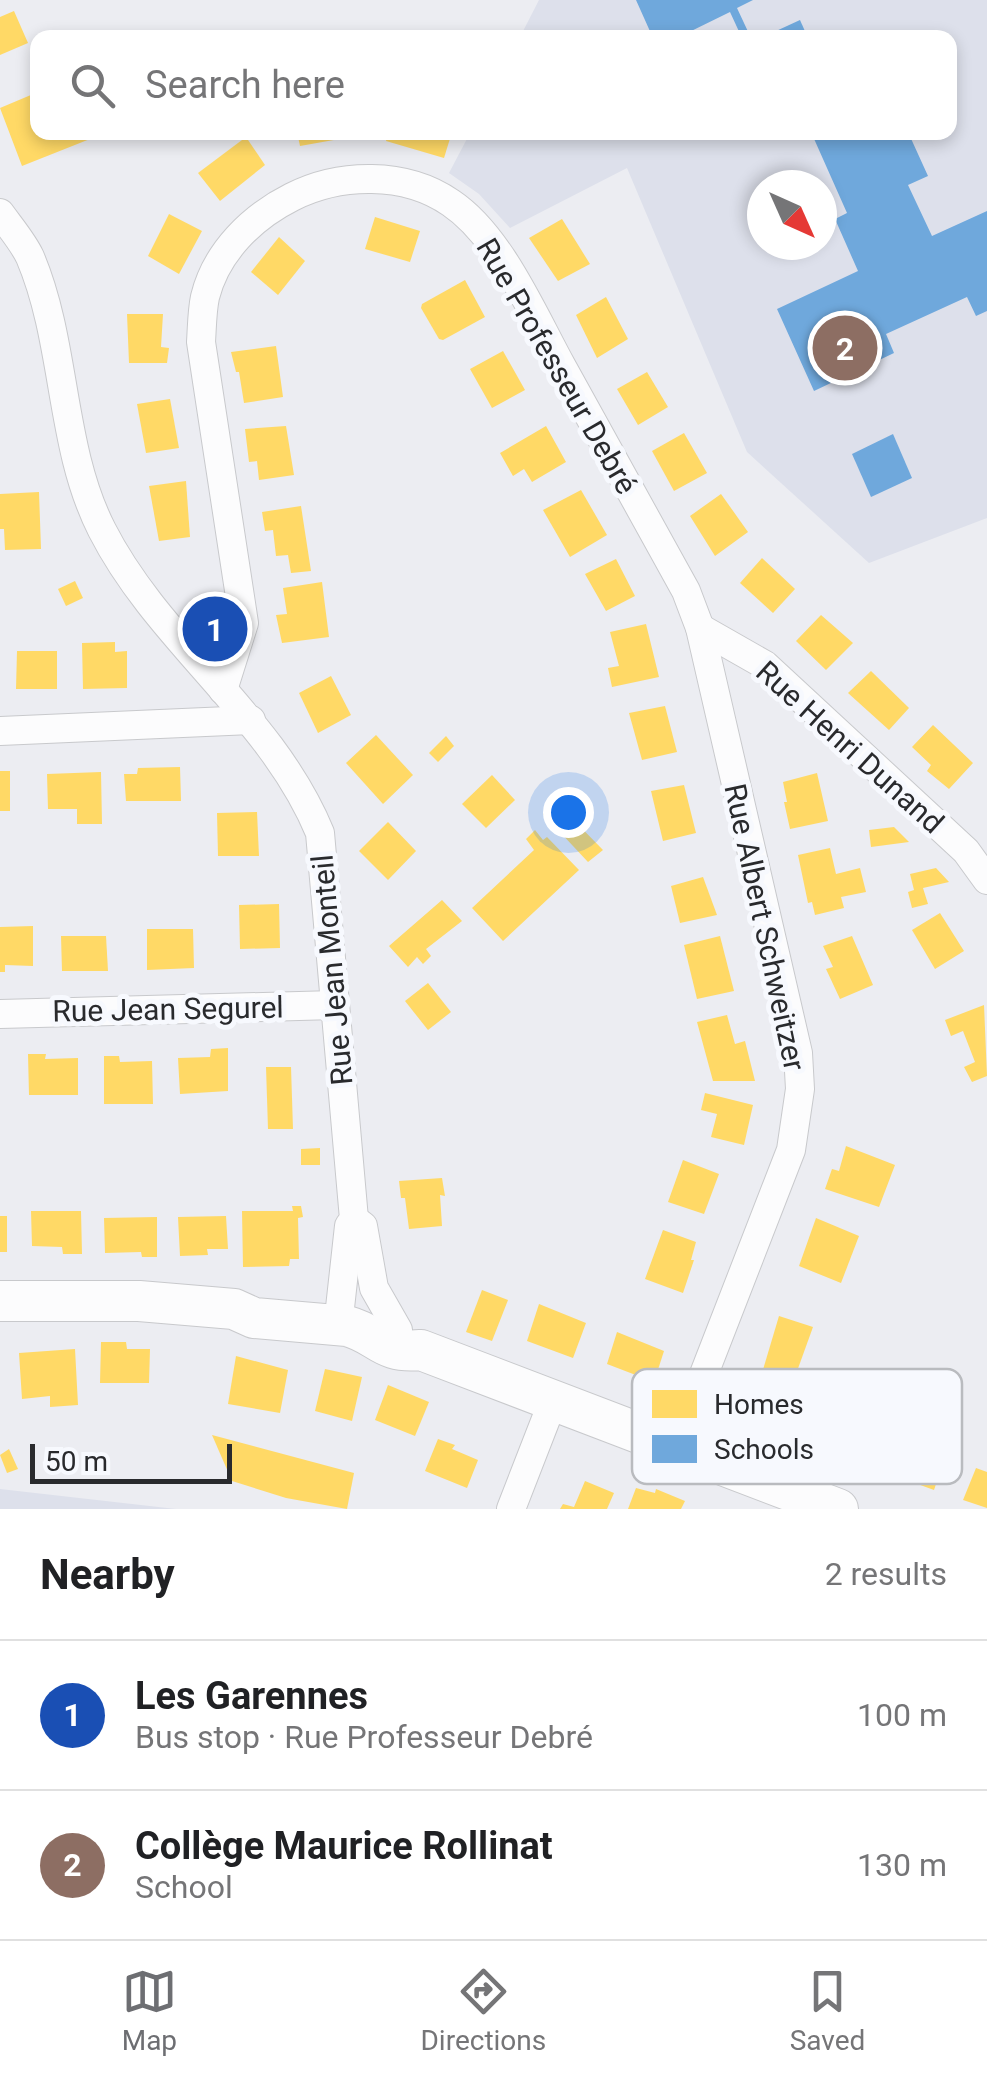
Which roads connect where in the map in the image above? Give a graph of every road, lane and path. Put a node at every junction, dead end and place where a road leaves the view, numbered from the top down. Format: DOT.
graph roads {
  1 [pos="0,213"];
  2 [pos="700,628"];
  3 [pos="223,690"];
  4 [pos="250,720"];
  5 [pos="0,730"];
  6 [pos="987,880"];
  7 [pos="335,1005"];
  8 [pos="0,1014"];
  9 [pos="354,1219"];
  10 [pos="0,1302"];
  11 [pos="340,1315"];
  12 [pos="410,1340"];
  13 [pos="706,1369"];
  14 [pos="553,1401"];
  15 [pos="632,1430"];
  16 [pos="774,1484"];
  17 [pos="510,1509"];
  18 [pos="838,1509"];
  1 -- 3 [label="street, Rue Jean Monteil"];
  2 -- 3 [label="street, Rue Professeur Debré"];
  2 -- 6 [label="street, Rue Henri Dunand"];
  2 -- 13 [label="street, Rue Albert Schweitzer"];
  3 -- 4 [label="street, Rue Jean Monteil"];
  4 -- 5 [label="street"];
  4 -- 7 [label="street, Rue Jean Monteil"];
  7 -- 8 [label="street, Rue Jean Segurel"];
  7 -- 9 [label="street, Rue Jean Monteil"];
  9 -- 11 [label="street, Rue Jean Monteil"];
  9 -- 12 [label="street, Rue Jean Monteil"];
  10 -- 11 [label="street"];
  11 -- 12 [label="street"];
  12 -- 14 [label="street"];
  14 -- 15 [label="street"];
  14 -- 17 [label="street"];
  16 -- 18 [label="street"];
}
